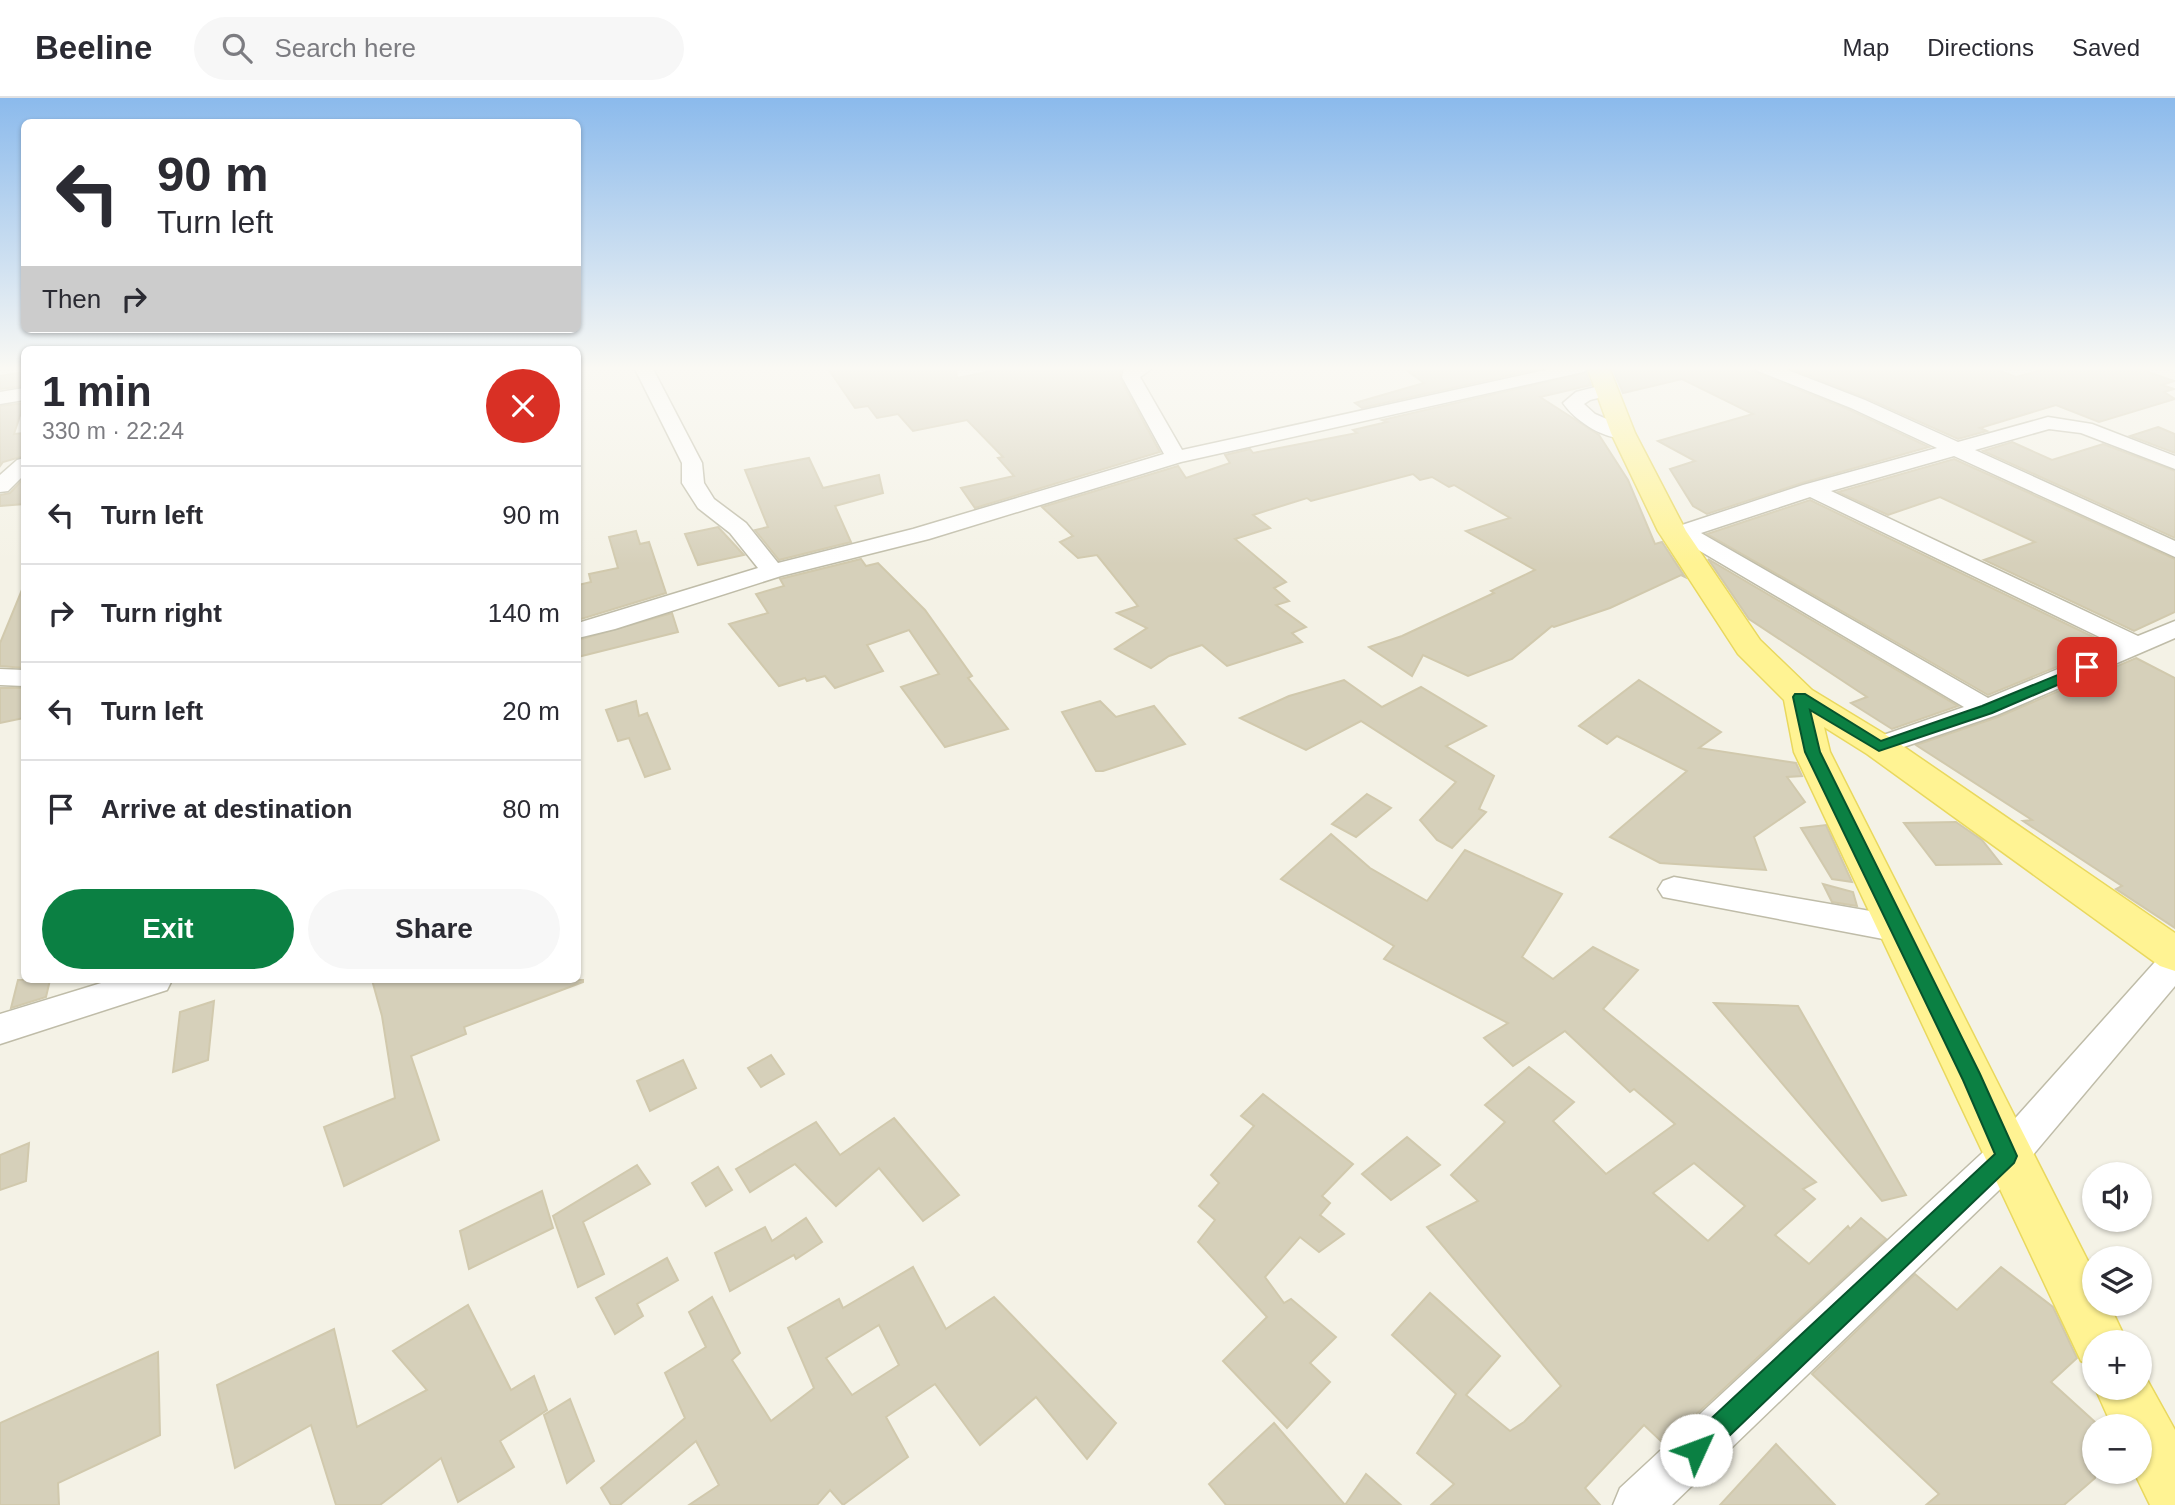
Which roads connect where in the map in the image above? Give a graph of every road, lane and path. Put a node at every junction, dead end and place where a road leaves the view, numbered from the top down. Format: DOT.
graph roads {
  1 [pos="677,433"];
  2 [pos="1162,433"];
  3 [pos="1286,433"];
  4 [pos="1623,433"];
  5 [pos="1920,433"];
  6 [pos="2013,433"];
  7 [pos="2097,433"];
  8 [pos="1955,449"];
  9 [pos="1176,457"];
  10 [pos="2175,463"];
  11 [pos="21,467"];
  12 [pos="0,486"];
  13 [pos="1811,490"];
  14 [pos="1677,532"];
  15 [pos="2175,550"];
  16 [pos="773,570"];
  17 [pos="581,629"];
  18 [pos="2175,629"];
  19 [pos="2137,645"];
  20 [pos="0,677"];
  21 [pos="21,678"];
  22 [pos="1800,697"];
  23 [pos="1987,709"];
  24 [pos="1879,746"];
  25 [pos="1674,889"];
  26 [pos="1899,929"];
  27 [pos="2175,955"];
  28 [pos="2175,962"];
  29 [pos="146,983"];
  30 [pos="0,1029"];
  31 [pos="2007,1156"];
  32 [pos="2094,1330"];
  33 [pos="2129,1400"];
  34 [pos="2175,1492"];
  35 [pos="1637,1505"];
  1 -- 16 [label="street"];
  2 -- 9 [label="street"];
  3 -- 9 [label="street"];
  4 -- 14 [label="main road"];
  5 -- 8 [label="street"];
  6 -- 8 [label="street"];
  7 -- 10 [label="street"];
  8 -- 13 [label="street"];
  8 -- 15 [label="street"];
  9 -- 16 [label="street"];
  11 -- 12 [label="street"];
  13 -- 14 [label="street"];
  13 -- 19 [label="street"];
  14 -- 22 [label="main road"];
  14 -- 23 [label="street"];
  16 -- 17 [label="street"];
  18 -- 19 [label="street"];
  19 -- 23 [label="street"];
  20 -- 21 [label="street"];
  22 -- 24 [label="main road"];
  22 -- 26 [label="main road"];
  23 -- 24 [label="street"];
  24 -- 27 [label="main road"];
  25 -- 26 [label="street"];
  26 -- 31 [label="main road"];
  28 -- 31 [label="street"];
  29 -- 30 [label="street"];
  31 -- 32 [label="main road"];
  31 -- 35 [label="street"];
  33 -- 34 [label="main road"];
}
